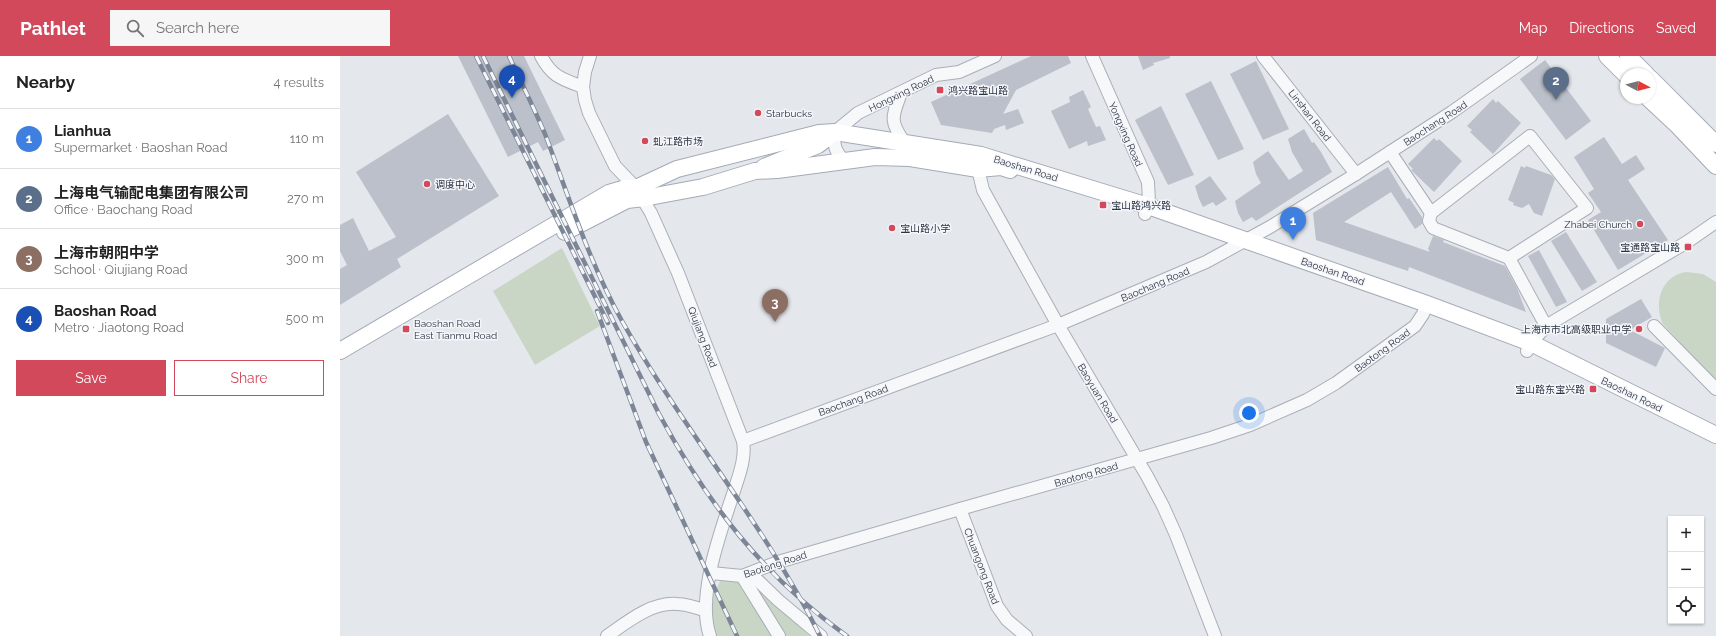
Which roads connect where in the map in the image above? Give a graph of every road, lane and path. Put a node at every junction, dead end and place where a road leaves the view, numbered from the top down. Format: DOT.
graph roads {
  1 [pos="541,56"];
  2 [pos="590,56"];
  3 [pos="995,56"];
  4 [pos="1092,56"];
  5 [pos="1263,56"];
  6 [pos="1531,56"];
  7 [pos="1608,56"];
  8 [pos="1628,56"];
  9 [pos="1640,68"];
  10 [pos="1620,69"];
  11 [pos="1656,84"];
  12 [pos="583,87"];
  13 [pos="902,93"];
  14 [pos="1654,104"];
  15 [pos="835,132"];
  16 [pos="906,143"];
  17 [pos="1716,144"];
  18 [pos="1390,152"];
  19 [pos="845,161"];
  20 [pos="980,162"];
  21 [pos="1716,166"];
  22 [pos="755,171"];
  23 [pos="1356,174"];
  24 [pos="640,193"];
  25 [pos="1147,210"];
  26 [pos="1431,213"];
  27 [pos="1716,222"];
  28 [pos="1239,244"];
  29 [pos="1509,258"];
  30 [pos="1425,309"];
  31 [pos="1058,325"];
  32 [pos="1546,326"];
  33 [pos="1654,326"];
  34 [pos="1529,347"];
  35 [pos="340,351"];
  36 [pos="340,361"];
  37 [pos="1716,389"];
  38 [pos="1716,435"];
  39 [pos="743,441"];
  40 [pos="1716,444"];
  41 [pos="1137,459"];
  42 [pos="960,508"];
  43 [pos="711,573"];
  44 [pos="747,575"];
  45 [pos="705,610"];
  46 [pos="607,636"];
  47 [pos="710,636"];
  48 [pos="780,636"];
  49 [pos="821,636"];
  50 [pos="1026,636"];
  51 [pos="1215,636"];
  1 -- 12 [label="street"];
  2 -- 12 [label="street, Qiujiang Road"];
  3 -- 13 [label="street, Hongxing Road"];
  4 -- 25 [label="street, Yongxing Road"];
  5 -- 23 [label="street, Linshan Road"];
  6 -- 18 [label="street, Baochang Road"];
  7 -- 10 [label="main road"];
  8 -- 9 [label="main road"];
  11 -- 17 [label="main road"];
  12 -- 24 [label="street, Qiujiang Road"];
  13 -- 15 [label="street, Hongxing Road"];
  13 -- 16 [label="street"];
  14 -- 21 [label="main road"];
  15 -- 16 [label="main road, Baoshan Road"];
  15 -- 19 [label="street"];
  15 -- 22 [label="main road"];
  15 -- 24 [label="main road, Baoshan Road"];
  16 -- 20 [label="main road, Baoshan Road"];
  18 -- 23 [label="street, Baochang Road"];
  18 -- 26 [label="street"];
  19 -- 20 [label="main road, Baoshan Road"];
  19 -- 22 [label="main road, Baoshan Road"];
  20 -- 25 [label="main road, Baoshan Road"];
  20 -- 31 [label="street, Baoyuan Road"];
  22 -- 24 [label="main road, Baoshan Road"];
  23 -- 28 [label="street, Baochang Road"];
  24 -- 35 [label="main road, Baoshan Road"];
  24 -- 36 [label="main road, Baoshan Road"];
  24 -- 39 [label="street, Qiujiang Road"];
  25 -- 28 [label="main road, Baoshan Road"];
  26 -- 29 [label="street"];
  26 -- 29 [label="street"];
  27 -- 32 [label="street"];
  28 -- 30 [label="main road, Baoshan Road"];
  28 -- 31 [label="street, Baochang Road"];
  29 -- 32 [label="street"];
  30 -- 34 [label="main road, Baoshan Road"];
  30 -- 41 [label="street, Baotong Road"];
  31 -- 39 [label="street, Baochang Road"];
  31 -- 41 [label="street, Baoyuan Road"];
  32 -- 34 [label="street"];
  33 -- 37 [label="street"];
  34 -- 38 [label="main road, Baoshan Road"];
  34 -- 40 [label="main road, Baoshan Road"];
  39 -- 43 [label="street, Qiujiang Road"];
  41 -- 42 [label="street, Baotong Road"];
  41 -- 51 [label="street, Baoyuan Road"];
  42 -- 44 [label="street, Baotong Road"];
  42 -- 50 [label="street, Chuangong Road"];
  43 -- 44 [label="street, Baotong Road"];
  43 -- 45 [label="street, Qiujiang Road"];
  44 -- 48 [label="street"];
  44 -- 49 [label="street"];
  45 -- 46 [label="street"];
  45 -- 47 [label="street, Qiujiang Road"];
}
